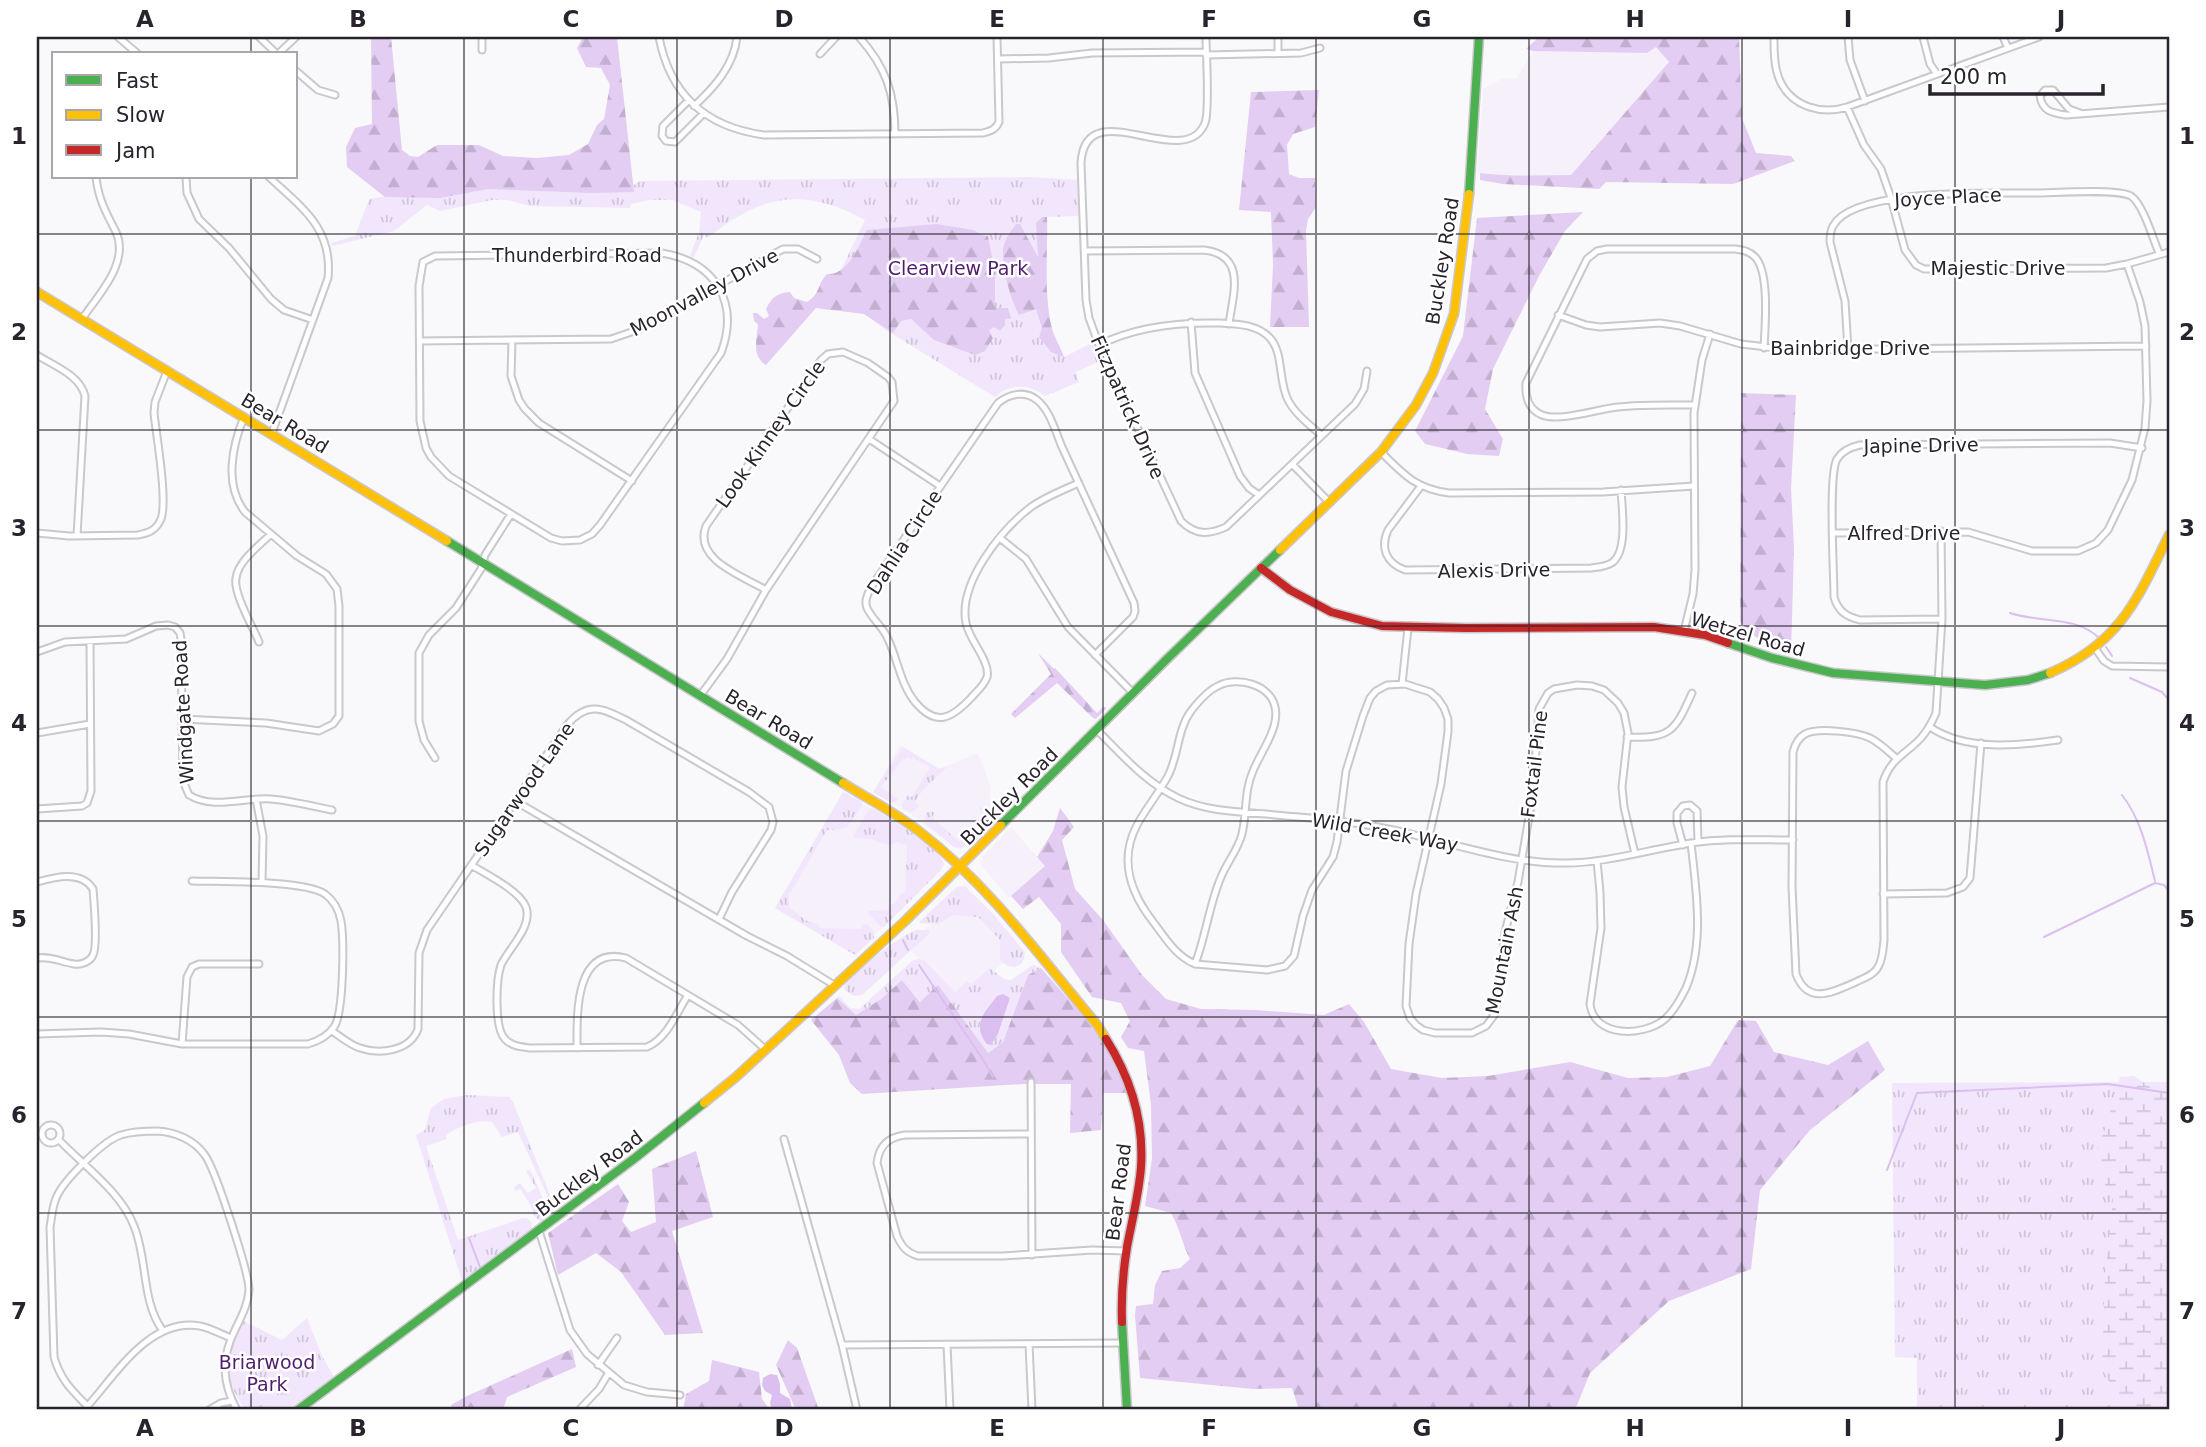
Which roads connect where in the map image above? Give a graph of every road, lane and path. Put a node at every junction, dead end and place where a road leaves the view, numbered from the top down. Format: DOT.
graph roads {
  1 [pos="118,37"];
  2 [pos="259,37"];
  3 [pos="296,37"];
  4 [pos="482,37"];
  5 [pos="659,37"];
  6 [pos="737,37"];
  7 [pos="836,37"];
  8 [pos="859,37"];
  9 [pos="997,37"];
  10 [pos="1206,37"];
  11 [pos="1278,37"];
  12 [pos="1479,37"];
  13 [pos="1774,37"];
  14 [pos="1848,37"];
  15 [pos="1923,37"];
  16 [pos="2003,37"];
  17 [pos="2039,37"];
  18 [pos="1320,48"];
  19 [pos="2008,48"];
  20 [pos="482,50"];
  21 [pos="136,52"];
  22 [pos="276,52"];
  23 [pos="280,52"];
  24 [pos="1206,53"];
  25 [pos="1278,53"];
  26 [pos="820,54"];
  27 [pos="999,60"];
  28 [pos="298,73"];
  29 [pos="1937,74"];
  30 [pos="335,95"];
  31 [pos="1865,101"];
  32 [pos="692,103"];
  33 [pos="1847,107"];
  34 [pos="2169,107"];
  35 [pos="704,113"];
  36 [pos="2080,113"];
  37 [pos="895,134"];
  38 [pos="96,178"];
  39 [pos="186,178"];
  40 [pos="270,178"];
  41 [pos="1891,198"];
  42 [pos="1084,250"];
  43 [pos="2169,252"];
  44 [pos="2159,253"];
  45 [pos="817,259"];
  46 [pos="2127,264"];
  47 [pos="717,284"];
  48 [pos="37,292"];
  49 [pos="1559,315"];
  50 [pos="82,319"];
  51 [pos="313,320"];
  52 [pos="1191,322"];
  53 [pos="1229,324"];
  54 [pos="1710,334"];
  55 [pos="512,340"];
  56 [pos="420,341"];
  57 [pos="1099,345"];
  58 [pos="2146,346"];
  59 [pos="1764,348"];
  60 [pos="1848,349"];
  61 [pos="37,355"];
  62 [pos="167,371"];
  63 [pos="1367,371"];
  64 [pos="1695,405"];
  65 [pos="244,417"];
  66 [pos="272,433"];
  67 [pos="1321,435"];
  68 [pos="869,439"];
  69 [pos="2142,448"];
  70 [pos="1381,452"];
  71 [pos="1292,464"];
  72 [pos="632,481"];
  73 [pos="1079,483"];
  74 [pos="940,486"];
  75 [pos="1421,486"];
  76 [pos="1695,486"];
  77 [pos="1621,490"];
  78 [pos="1259,495"];
  79 [pos="1330,503"];
  80 [pos="510,514"];
  81 [pos="1941,531"];
  82 [pos="37,533"];
  83 [pos="1833,533"];
  84 [pos="271,534"];
  85 [pos="2169,535"];
  86 [pos="77,536"];
  87 [pos="1001,539"];
  88 [pos="483,563"];
  89 [pos="1261,568"];
  90 [pos="766,590"];
  91 [pos="1942,619"];
  92 [pos="1408,628"];
  93 [pos="1684,631"];
  94 [pos="90,641"];
  95 [pos="259,642"];
  96 [pos="2095,648"];
  97 [pos="37,652"];
  98 [pos="1094,656"];
  99 [pos="2169,667"];
  100 [pos="1939,682"];
  101 [pos="1402,684"];
  102 [pos="1132,693"];
  103 [pos="1692,693"];
  104 [pos="701,696"];
  105 [pos="182,719"];
  106 [pos="90,724"];
  107 [pos="1930,727"];
  108 [pos="1097,730"];
  109 [pos="37,733"];
  110 [pos="1628,737"];
  111 [pos="2058,740"];
  112 [pos="1981,743"];
  113 [pos="435,758"];
  114 [pos="1896,758"];
  115 [pos="1160,788"];
  116 [pos="256,799"];
  117 [pos="515,801"];
  118 [pos="37,809"];
  119 [pos="332,810"];
  120 [pos="1245,812"];
  121 [pos="1340,821"];
  122 [pos="1429,838"];
  123 [pos="1793,840"];
  124 [pos="1698,842"];
  125 [pos="1691,843"];
  126 [pos="1683,845"];
  127 [pos="1635,854"];
  128 [pos="1522,859"];
  129 [pos="1597,860"];
  130 [pos="471,865"];
  131 [pos="961,867"];
  132 [pos="192,881"];
  133 [pos="37,882"];
  134 [pos="262,882"];
  135 [pos="1884,894"];
  136 [pos="719,919"];
  137 [pos="37,958"];
  138 [pos="259,964"];
  139 [pos="1195,964"];
  140 [pos="834,985"];
  141 [pos="688,995"];
  142 [pos="332,1031"];
  143 [pos="37,1034"];
  144 [pos="182,1044"];
  145 [pos="577,1048"];
  146 [pos="766,1050"];
  147 [pos="1031,1082"];
  148 [pos="1031,1134"];
  149 [pos="784,1139"];
  150 [pos="59,1140"];
  151 [pos="83,1165"];
  152 [pos="539,1231"];
  153 [pos="1127,1251"];
  154 [pos="1032,1255"];
  155 [pos="163,1331"];
  156 [pos="231,1338"];
  157 [pos="617,1338"];
  158 [pos="1123,1343"];
  159 [pos="1029,1344"];
  160 [pos="842,1345"];
  161 [pos="947,1345"];
  162 [pos="598,1365"];
  163 [pos="608,1374"];
  164 [pos="680,1395"];
  165 [pos="232,1401"];
  166 [pos="88,1409"];
  167 [pos="209,1410"];
  168 [pos="237,1410"];
  169 [pos="298,1410"];
  170 [pos="579,1410"];
  171 [pos="857,1410"];
  172 [pos="950,1410"];
  173 [pos="1032,1410"];
  174 [pos="1127,1410"];
  1 -- 21 [label="street"];
  2 -- 22 [label="street"];
  3 -- 23 [label="street"];
  4 -- 20 [label="street"];
  5 -- 32 [label="street"];
  6 -- 32 [label="street"];
  7 -- 26 [label="street"];
  8 -- 37 [label="street"];
  9 -- 27 [label="street"];
  10 -- 24 [label="street"];
  11 -- 25 [label="street"];
  12 -- 70 [label="street, Buckley Road"];
  13 -- 33 [label="street"];
  14 -- 31 [label="street"];
  15 -- 29 [label="street"];
  16 -- 19 [label="street"];
  17 -- 19 [label="street"];
  18 -- 25 [label="street"];
  19 -- 29 [label="street"];
  24 -- 25 [label="street"];
  24 -- 27 [label="street"];
  24 -- 42 [label="street, Fitzpatrick Drive"];
  27 -- 37 [label="street"];
  28 -- 30 [label="street"];
  29 -- 31 [label="street"];
  31 -- 33 [label="street"];
  32 -- 35 [label="street"];
  32 -- 35 [label="street"];
  33 -- 41 [label="street, Majestic Drive"];
  34 -- 36 [label="street"];
  35 -- 37 [label="street"];
  36 -- 36 [label="street"];
  38 -- 50 [label="street"];
  39 -- 51 [label="street"];
  40 -- 51 [label="street"];
  41 -- 44 [label="street, Joyce Place"];
  41 -- 46 [label="street, Majestic Drive"];
  41 -- 60 [label="street, Joyce Place"];
  42 -- 53 [label="street"];
  42 -- 57 [label="street, Fitzpatrick Drive"];
  43 -- 44 [label="street, Majestic Drive"];
  44 -- 46 [label="street, Majestic Drive"];
  45 -- 47 [label="street, Moonvalley Drive"];
  46 -- 58 [label="street, Alfred Drive"];
  47 -- 55 [label="street, Moonvalley Drive"];
  47 -- 56 [label="street, Thunderbird Road"];
  47 -- 72 [label="street, Thunderbird Road"];
  48 -- 50 [label="street, Bear Road"];
  49 -- 54 [label="street, Bainbridge Drive"];
  49 -- 59 [label="street"];
  49 -- 64 [label="street"];
  50 -- 62 [label="street, Bear Road"];
  51 -- 66 [label="street"];
  52 -- 53 [label="street"];
  52 -- 57 [label="street"];
  52 -- 78 [label="street"];
  53 -- 67 [label="street"];
  54 -- 59 [label="street, Bainbridge Drive"];
  54 -- 64 [label="street"];
  55 -- 56 [label="street, Moonvalley Drive"];
  55 -- 72 [label="street"];
  56 -- 80 [label="street, Thunderbird Road"];
  57 -- 78 [label="street, Fitzpatrick Drive"];
  58 -- 60 [label="street, Bainbridge Drive"];
  58 -- 69 [label="street, Alfred Drive"];
  59 -- 60 [label="street, Bainbridge Drive"];
  61 -- 86 [label="street"];
  62 -- 65 [label="street, Bear Road"];
  62 -- 86 [label="street"];
  63 -- 67 [label="street, Fitzpatrick Drive"];
  64 -- 76 [label="street"];
  65 -- 66 [label="street, Bear Road"];
  65 -- 84 [label="street"];
  66 -- 88 [label="street, Bear Road"];
  67 -- 71 [label="street, Fitzpatrick Drive"];
  68 -- 74 [label="street"];
  68 -- 90 [label="street, Look Kinney Circle"];
  68 -- 90 [label="street, Look Kinney Circle"];
  69 -- 81 [label="street, Alfred Drive"];
  69 -- 83 [label="street, Japine Drive"];
  70 -- 75 [label="street"];
  70 -- 79 [label="street, Buckley Road"];
  71 -- 78 [label="street, Fitzpatrick Drive"];
  71 -- 79 [label="street"];
  72 -- 80 [label="street, Thunderbird Road"];
  73 -- 74 [label="street, Dahlia Circle"];
  73 -- 87 [label="street, Dahlia Circle"];
  73 -- 98 [label="street"];
  74 -- 87 [label="street, Dahlia Circle"];
  75 -- 77 [label="street"];
  75 -- 77 [label="street, Alexis Drive"];
  76 -- 77 [label="street"];
  76 -- 93 [label="street"];
  79 -- 89 [label="street, Buckley Road"];
  80 -- 88 [label="street"];
  81 -- 83 [label="street, Alfred Drive"];
  81 -- 91 [label="street"];
  82 -- 86 [label="street"];
  83 -- 91 [label="street, Japine Drive"];
  84 -- 95 [label="street"];
  84 -- 105 [label="street"];
  85 -- 96 [label="street, Wetzel Road"];
  87 -- 98 [label="street"];
  88 -- 104 [label="street, Bear Road"];
  88 -- 113 [label="street"];
  89 -- 92 [label="street, Wetzel Road"];
  89 -- 102 [label="street, Buckley Road"];
  90 -- 104 [label="street, Look Kinney Circle"];
  91 -- 100 [label="street"];
  92 -- 93 [label="street, Wetzel Road"];
  92 -- 101 [label="street"];
  93 -- 100 [label="street, Wetzel Road"];
  94 -- 97 [label="street, Windgate Road"];
  94 -- 105 [label="street, Windgate Road"];
  94 -- 106 [label="street"];
  96 -- 99 [label="street"];
  96 -- 100 [label="street, Wetzel Road"];
  98 -- 102 [label="street"];
  100 -- 107 [label="street"];
  101 -- 121 [label="street"];
  101 -- 122 [label="street"];
  102 -- 108 [label="street, Buckley Road"];
  103 -- 110 [label="street"];
  104 -- 131 [label="street, Bear Road"];
  105 -- 116 [label="street, Windgate Road"];
  106 -- 109 [label="street"];
  106 -- 118 [label="street"];
  107 -- 112 [label="street"];
  107 -- 114 [label="street"];
  108 -- 115 [label="street, Wild Creek Way"];
  108 -- 131 [label="street, Buckley Road"];
  110 -- 127 [label="street, Foxtail Pine"];
  110 -- 128 [label="street, Foxtail Pine"];
  111 -- 112 [label="street"];
  112 -- 135 [label="street"];
  114 -- 123 [label="street"];
  114 -- 135 [label="street"];
  115 -- 120 [label="street, Wild Creek Way"];
  115 -- 120 [label="street"];
  115 -- 139 [label="street"];
  116 -- 119 [label="street, Windgate Road"];
  116 -- 134 [label="street"];
  117 -- 130 [label="street, Sugarwood Lane"];
  117 -- 136 [label="street"];
  117 -- 136 [label="street, Sugarwood Lane"];
  120 -- 121 [label="street, Wild Creek Way"];
  120 -- 139 [label="street"];
  121 -- 122 [label="street, Wild Creek Way"];
  121 -- 139 [label="street"];
  122 -- 128 [label="street, Wild Creek Way"];
  122 -- 128 [label="street, Mountain Ash"];
  123 -- 124 [label="street, Wild Creek Way"];
  123 -- 135 [label="street"];
  124 -- 125 [label="street, Wild Creek Way"];
  124 -- 126 [label="street"];
  125 -- 126 [label="street, Wild Creek Way"];
  125 -- 129 [label="street"];
  126 -- 127 [label="street, Wild Creek Way"];
  127 -- 129 [label="street, Wild Creek Way"];
  128 -- 129 [label="street, Wild Creek Way"];
  130 -- 142 [label="street, Sugarwood Lane"];
  130 -- 145 [label="street"];
  131 -- 140 [label="street, Buckley Road"];
  131 -- 153 [label="street, Bear Road"];
  132 -- 134 [label="street"];
  133 -- 137 [label="street"];
  134 -- 142 [label="street"];
  136 -- 140 [label="street"];
  138 -- 144 [label="street"];
  140 -- 146 [label="street, Buckley Road"];
  141 -- 145 [label="street"];
  141 -- 145 [label="street"];
  141 -- 146 [label="street"];
  142 -- 144 [label="street"];
  143 -- 144 [label="street"];
  146 -- 152 [label="street, Buckley Road"];
  147 -- 148 [label="street"];
  148 -- 154 [label="street"];
  148 -- 154 [label="street"];
  149 -- 160 [label="street"];
  150 -- 151 [label="street"];
  151 -- 155 [label="street"];
  151 -- 156 [label="street"];
  151 -- 166 [label="street"];
  152 -- 162 [label="street"];
  152 -- 169 [label="street, Buckley Road"];
  153 -- 154 [label="street"];
  153 -- 158 [label="street, Bear Road"];
  155 -- 156 [label="street"];
  155 -- 166 [label="street"];
  156 -- 165 [label="street"];
  157 -- 162 [label="street"];
  158 -- 159 [label="street"];
  158 -- 174 [label="street, Bear Road"];
  159 -- 161 [label="street"];
  159 -- 173 [label="street"];
  160 -- 161 [label="street"];
  160 -- 171 [label="street"];
  161 -- 172 [label="street"];
  162 -- 163 [label="street"];
  163 -- 164 [label="street"];
  163 -- 170 [label="street"];
  165 -- 167 [label="street"];
  165 -- 168 [label="street"];
}
